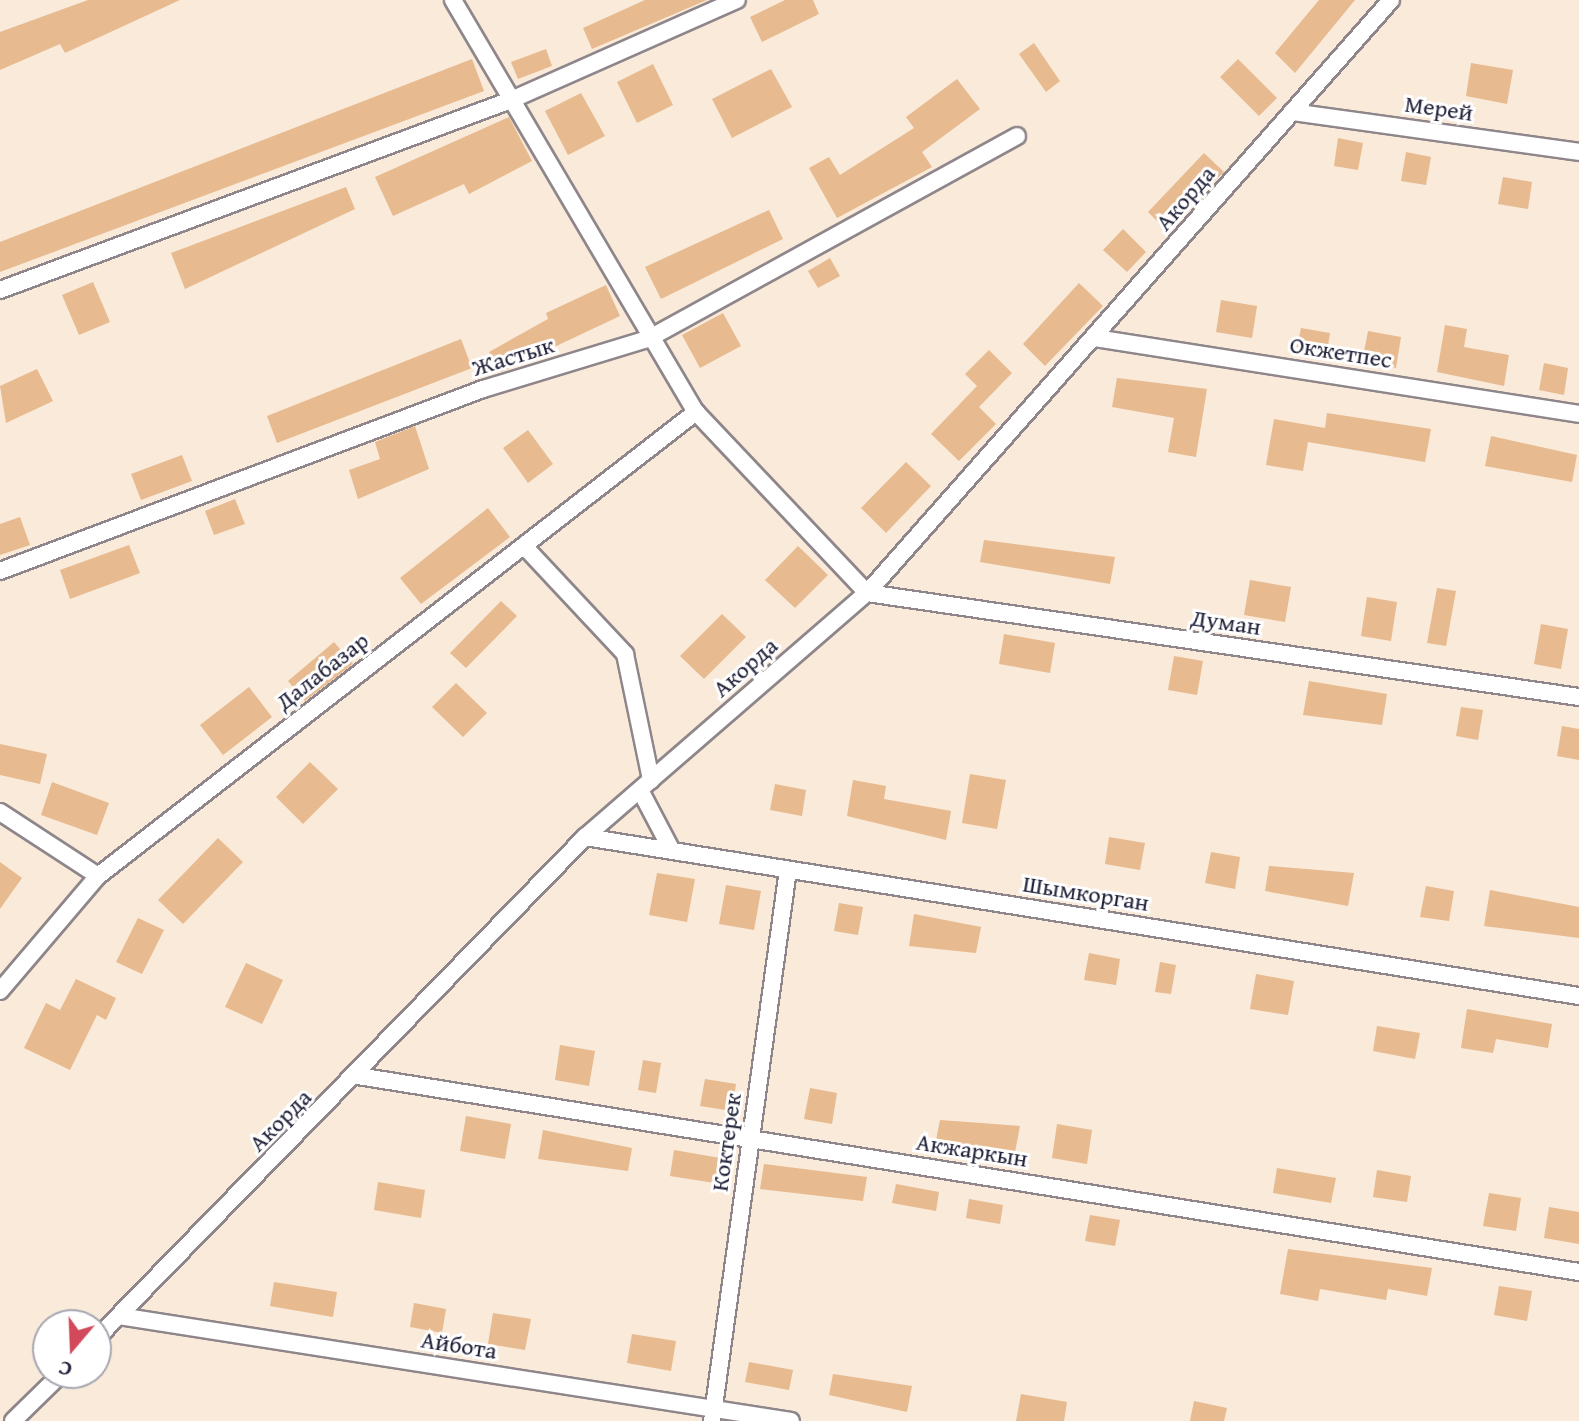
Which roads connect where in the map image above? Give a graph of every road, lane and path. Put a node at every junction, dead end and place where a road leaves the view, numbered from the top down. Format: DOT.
graph roads {
  1 [pos="453,0"];
  2 [pos="737,0"];
  3 [pos="1391,0"];
  4 [pos="511,100"];
  5 [pos="1292,112"];
  6 [pos="1017,136"];
  7 [pos="1579,152"];
  8 [pos="0,290"];
  9 [pos="1095,338"];
  10 [pos="648,339"];
  11 [pos="696,412"];
  12 [pos="1579,414"];
  13 [pos="524,546"];
  14 [pos="0,571"];
  15 [pos="867,593"];
  16 [pos="1579,697"];
  17 [pos="646,785"];
  18 [pos="0,812"];
  19 [pos="585,837"];
  20 [pos="672,851"];
  21 [pos="788,870"];
  22 [pos="98,876"];
  23 [pos="0,991"];
  24 [pos="1579,996"];
  25 [pos="358,1076"];
  26 [pos="751,1139"];
  27 [pos="1579,1272"];
  28 [pos="119,1316"];
  29 [pos="112,1323"];
  30 [pos="46,1389"];
  31 [pos="713,1415"];
  32 [pos="13,1421"];
  33 [pos="791,1421"];
  1 -- 4 [label="street"];
  2 -- 4 [label="street"];
  3 -- 5 [label="street, Акорда"];
  4 -- 8 [label="street"];
  4 -- 10 [label="street"];
  5 -- 7 [label="street, Мерей"];
  5 -- 9 [label="street, Акорда"];
  6 -- 10 [label="street, Жастык"];
  9 -- 12 [label="street, Окжетпес"];
  9 -- 15 [label="street, Акорда"];
  10 -- 11 [label="street"];
  10 -- 14 [label="street, Жастык"];
  11 -- 13 [label="street, Далабазар"];
  11 -- 15 [label="street"];
  13 -- 17 [label="street"];
  13 -- 22 [label="street, Далабазар"];
  15 -- 16 [label="street, Думан"];
  15 -- 17 [label="street, Акорда"];
  17 -- 19 [label="street, Акорда"];
  17 -- 20 [label="street"];
  18 -- 22 [label="street"];
  19 -- 20 [label="street, Шымкорган"];
  19 -- 25 [label="street, Акорда"];
  20 -- 21 [label="street, Шымкорган"];
  21 -- 24 [label="street, Шымкорган"];
  21 -- 26 [label="street, Коктерек"];
  22 -- 23 [label="street, Далабазар"];
  25 -- 26 [label="street, Акжаркын"];
  25 -- 28 [label="street, Акорда"];
  26 -- 27 [label="street, Акжаркын"];
  26 -- 31 [label="street, Коктерек"];
  28 -- 29 [label="street, Акорда"];
  28 -- 31 [label="street, Айбота"];
  30 -- 32 [label="street"];
  31 -- 33 [label="street, Айбота"];
}
